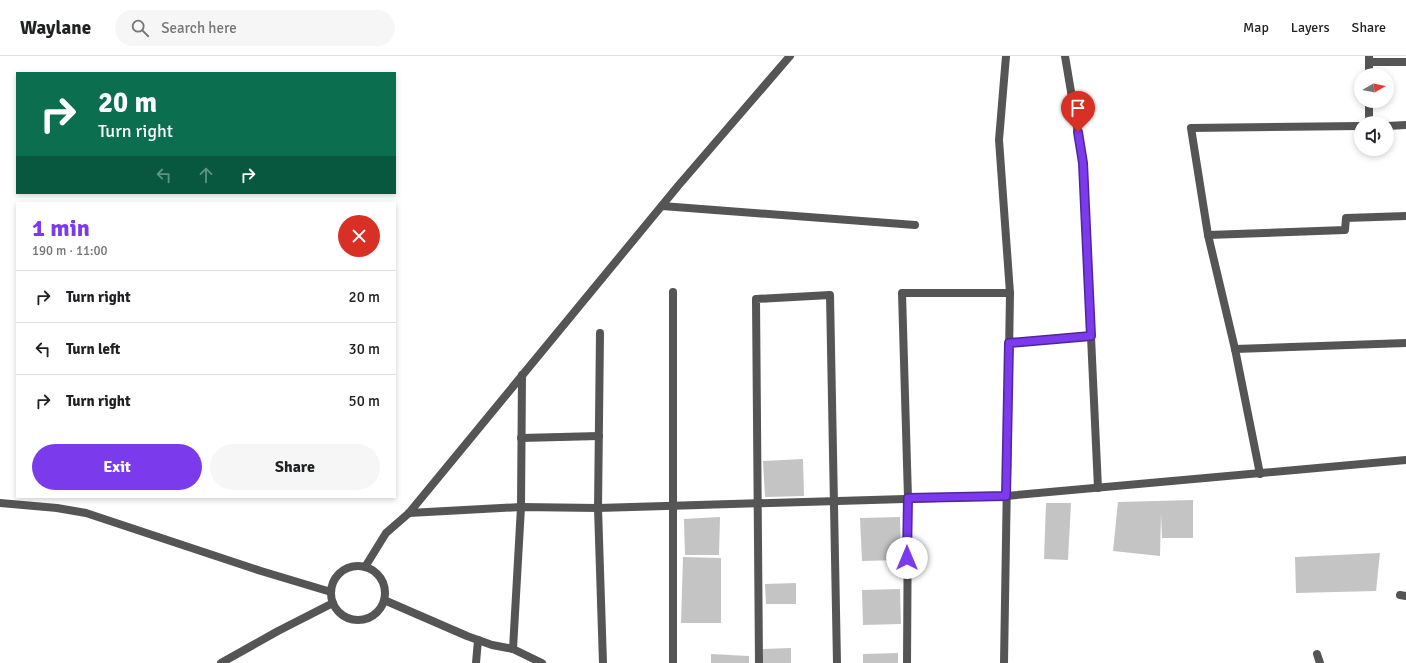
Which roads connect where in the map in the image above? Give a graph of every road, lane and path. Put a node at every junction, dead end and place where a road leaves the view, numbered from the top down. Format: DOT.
graph roads {
  1 [pos="790,56"];
  2 [pos="1006,56"];
  3 [pos="1065,56"];
  4 [pos="1369,59"];
  5 [pos="1406,62"];
  6 [pos="1406,125"];
  7 [pos="1354,126"];
  8 [pos="1394,126"];
  9 [pos="662,206"];
  10 [pos="1406,216"];
  11 [pos="914,225"];
  12 [pos="1208,235"];
  13 [pos="673,292"];
  14 [pos="1010,293"];
  15 [pos="600,333"];
  16 [pos="1091,336"];
  17 [pos="1009,343"];
  18 [pos="1406,343"];
  19 [pos="1236,349"];
  20 [pos="522,375"];
  21 [pos="599,436"];
  22 [pos="521,438"];
  23 [pos="1406,460"];
  24 [pos="1260,474"];
  25 [pos="1098,488"];
  26 [pos="1006,496"];
  27 [pos="908,498"];
  28 [pos="833,501"];
  29 [pos="0,503"];
  30 [pos="758,503"];
  31 [pos="673,505"];
  32 [pos="521,507"];
  33 [pos="598,508"];
  34 [pos="409,513"];
  35 [pos="365,567"];
  36 [pos="331,592"];
  37 [pos="384,600"];
  38 [pos="333,603"];
  39 [pos="478,640"];
  40 [pos="513,649"];
  41 [pos="1317,654"];
  42 [pos="221,663"];
  43 [pos="476,663"];
  44 [pos="542,663"];
  45 [pos="603,663"];
  46 [pos="673,663"];
  47 [pos="759,663"];
  48 [pos="837,663"];
  49 [pos="907,663"];
  50 [pos="1004,663"];
  51 [pos="1320,663"];
  1 -- 9 [label="street"];
  2 -- 14 [label="street"];
  3 -- 16 [label="street"];
  4 -- 5 [label="street"];
  6 -- 8 [label="street"];
  7 -- 12 [label="street"];
  9 -- 11 [label="street"];
  9 -- 20 [label="street"];
  10 -- 12 [label="street"];
  12 -- 19 [label="street"];
  13 -- 31 [label="street"];
  14 -- 17 [label="street"];
  14 -- 27 [label="street"];
  15 -- 21 [label="street"];
  16 -- 17 [label="street"];
  16 -- 25 [label="street"];
  17 -- 26 [label="street"];
  18 -- 19 [label="street"];
  19 -- 24 [label="street"];
  20 -- 22 [label="street"];
  20 -- 34 [label="street"];
  21 -- 22 [label="street"];
  21 -- 33 [label="street"];
  22 -- 32 [label="street"];
  23 -- 24 [label="street"];
  24 -- 25 [label="street"];
  25 -- 26 [label="street"];
  26 -- 27 [label="street"];
  26 -- 50 [label="street"];
  27 -- 28 [label="street"];
  27 -- 49 [label="street"];
  28 -- 30 [label="street"];
  28 -- 30 [label="street"];
  28 -- 48 [label="street"];
  29 -- 36 [label="street"];
  30 -- 31 [label="street"];
  30 -- 47 [label="street"];
  31 -- 33 [label="street"];
  31 -- 46 [label="street"];
  32 -- 33 [label="street"];
  32 -- 34 [label="street"];
  32 -- 40 [label="street"];
  33 -- 45 [label="street"];
  34 -- 35 [label="street"];
  35 -- 36 [label="street"];
  35 -- 37 [label="street"];
  36 -- 38 [label="street"];
  37 -- 38 [label="street"];
  37 -- 39 [label="street"];
  38 -- 42 [label="street"];
  39 -- 40 [label="street"];
  39 -- 43 [label="street"];
  40 -- 44 [label="street"];
  41 -- 51 [label="street"];
}
